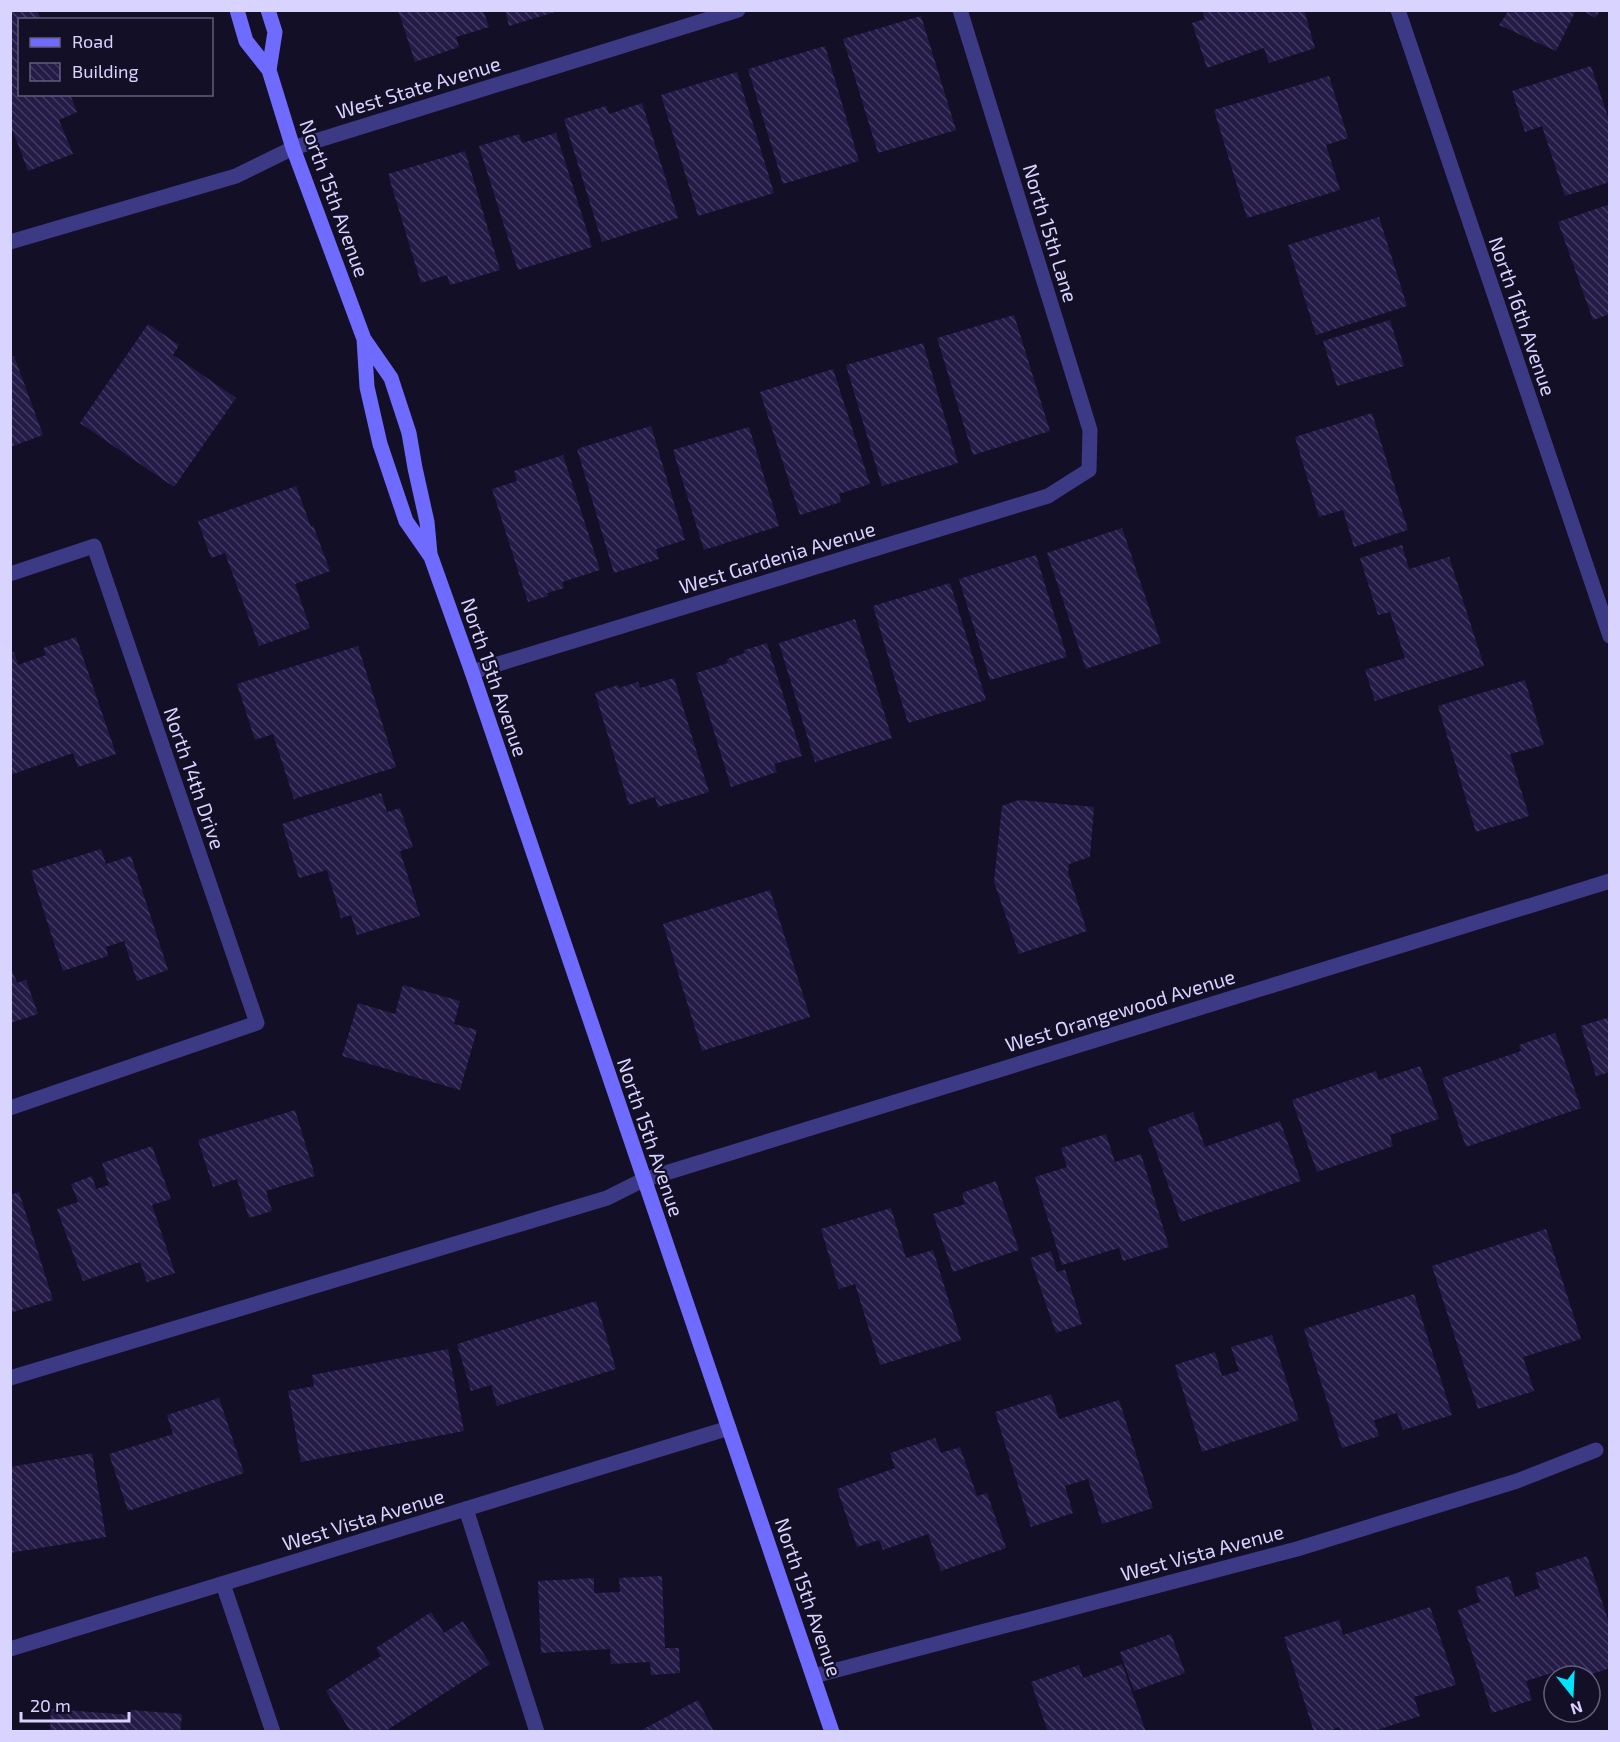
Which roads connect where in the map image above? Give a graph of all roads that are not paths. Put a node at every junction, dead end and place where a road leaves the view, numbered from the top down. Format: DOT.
graph roads {
  1 [pos="237,10"];
  2 [pos="268,10"];
  3 [pos="738,10"];
  4 [pos="960,10"];
  5 [pos="1398,10"];
  6 [pos="268,70"];
  7 [pos="293,148"];
  8 [pos="10,242"];
  9 [pos="364,339"];
  10 [pos="1089,470"];
  11 [pos="430,557"];
  12 [pos="10,574"];
  13 [pos="1610,636"];
  14 [pos="472,672"];
  15 [pos="1610,881"];
  16 [pos="10,1108"];
  17 [pos="643,1180"];
  18 [pos="10,1378"];
  19 [pos="729,1428"];
  20 [pos="1596,1450"];
  21 [pos="466,1509"];
  22 [pos="223,1584"];
  23 [pos="10,1649"];
  24 [pos="814,1676"];
  25 [pos="273,1731"];
  26 [pos="537,1731"];
  27 [pos="832,1731"];
  1 -- 6 [label="street, North 15th Avenue"];
  2 -- 6 [label="street, North 15th Avenue"];
  3 -- 7 [label="street, West State Avenue"];
  4 -- 10 [label="street, North 15th Lane"];
  5 -- 13 [label="street, North 16th Avenue"];
  6 -- 7 [label="street, North 15th Avenue"];
  7 -- 8 [label="street, West State Avenue"];
  7 -- 9 [label="street, North 15th Avenue"];
  9 -- 11 [label="street, North 15th Avenue"];
  9 -- 11 [label="street, North 15th Avenue"];
  10 -- 14 [label="street, West Gardenia Avenue"];
  11 -- 14 [label="street, North 15th Avenue"];
  12 -- 16 [label="street, North 14th Drive"];
  14 -- 17 [label="street, North 15th Avenue"];
  15 -- 17 [label="street, West Orangewood Avenue"];
  17 -- 18 [label="street, West Orangewood Avenue"];
  17 -- 19 [label="street, North 15th Avenue"];
  19 -- 21 [label="street, West Vista Avenue"];
  19 -- 24 [label="street, North 15th Avenue"];
  20 -- 24 [label="street, West Vista Avenue"];
  21 -- 22 [label="street, West Vista Avenue"];
  21 -- 26 [label="street"];
  22 -- 23 [label="street, West Vista Avenue"];
  22 -- 25 [label="street"];
  24 -- 27 [label="street, North 15th Avenue"];
}
